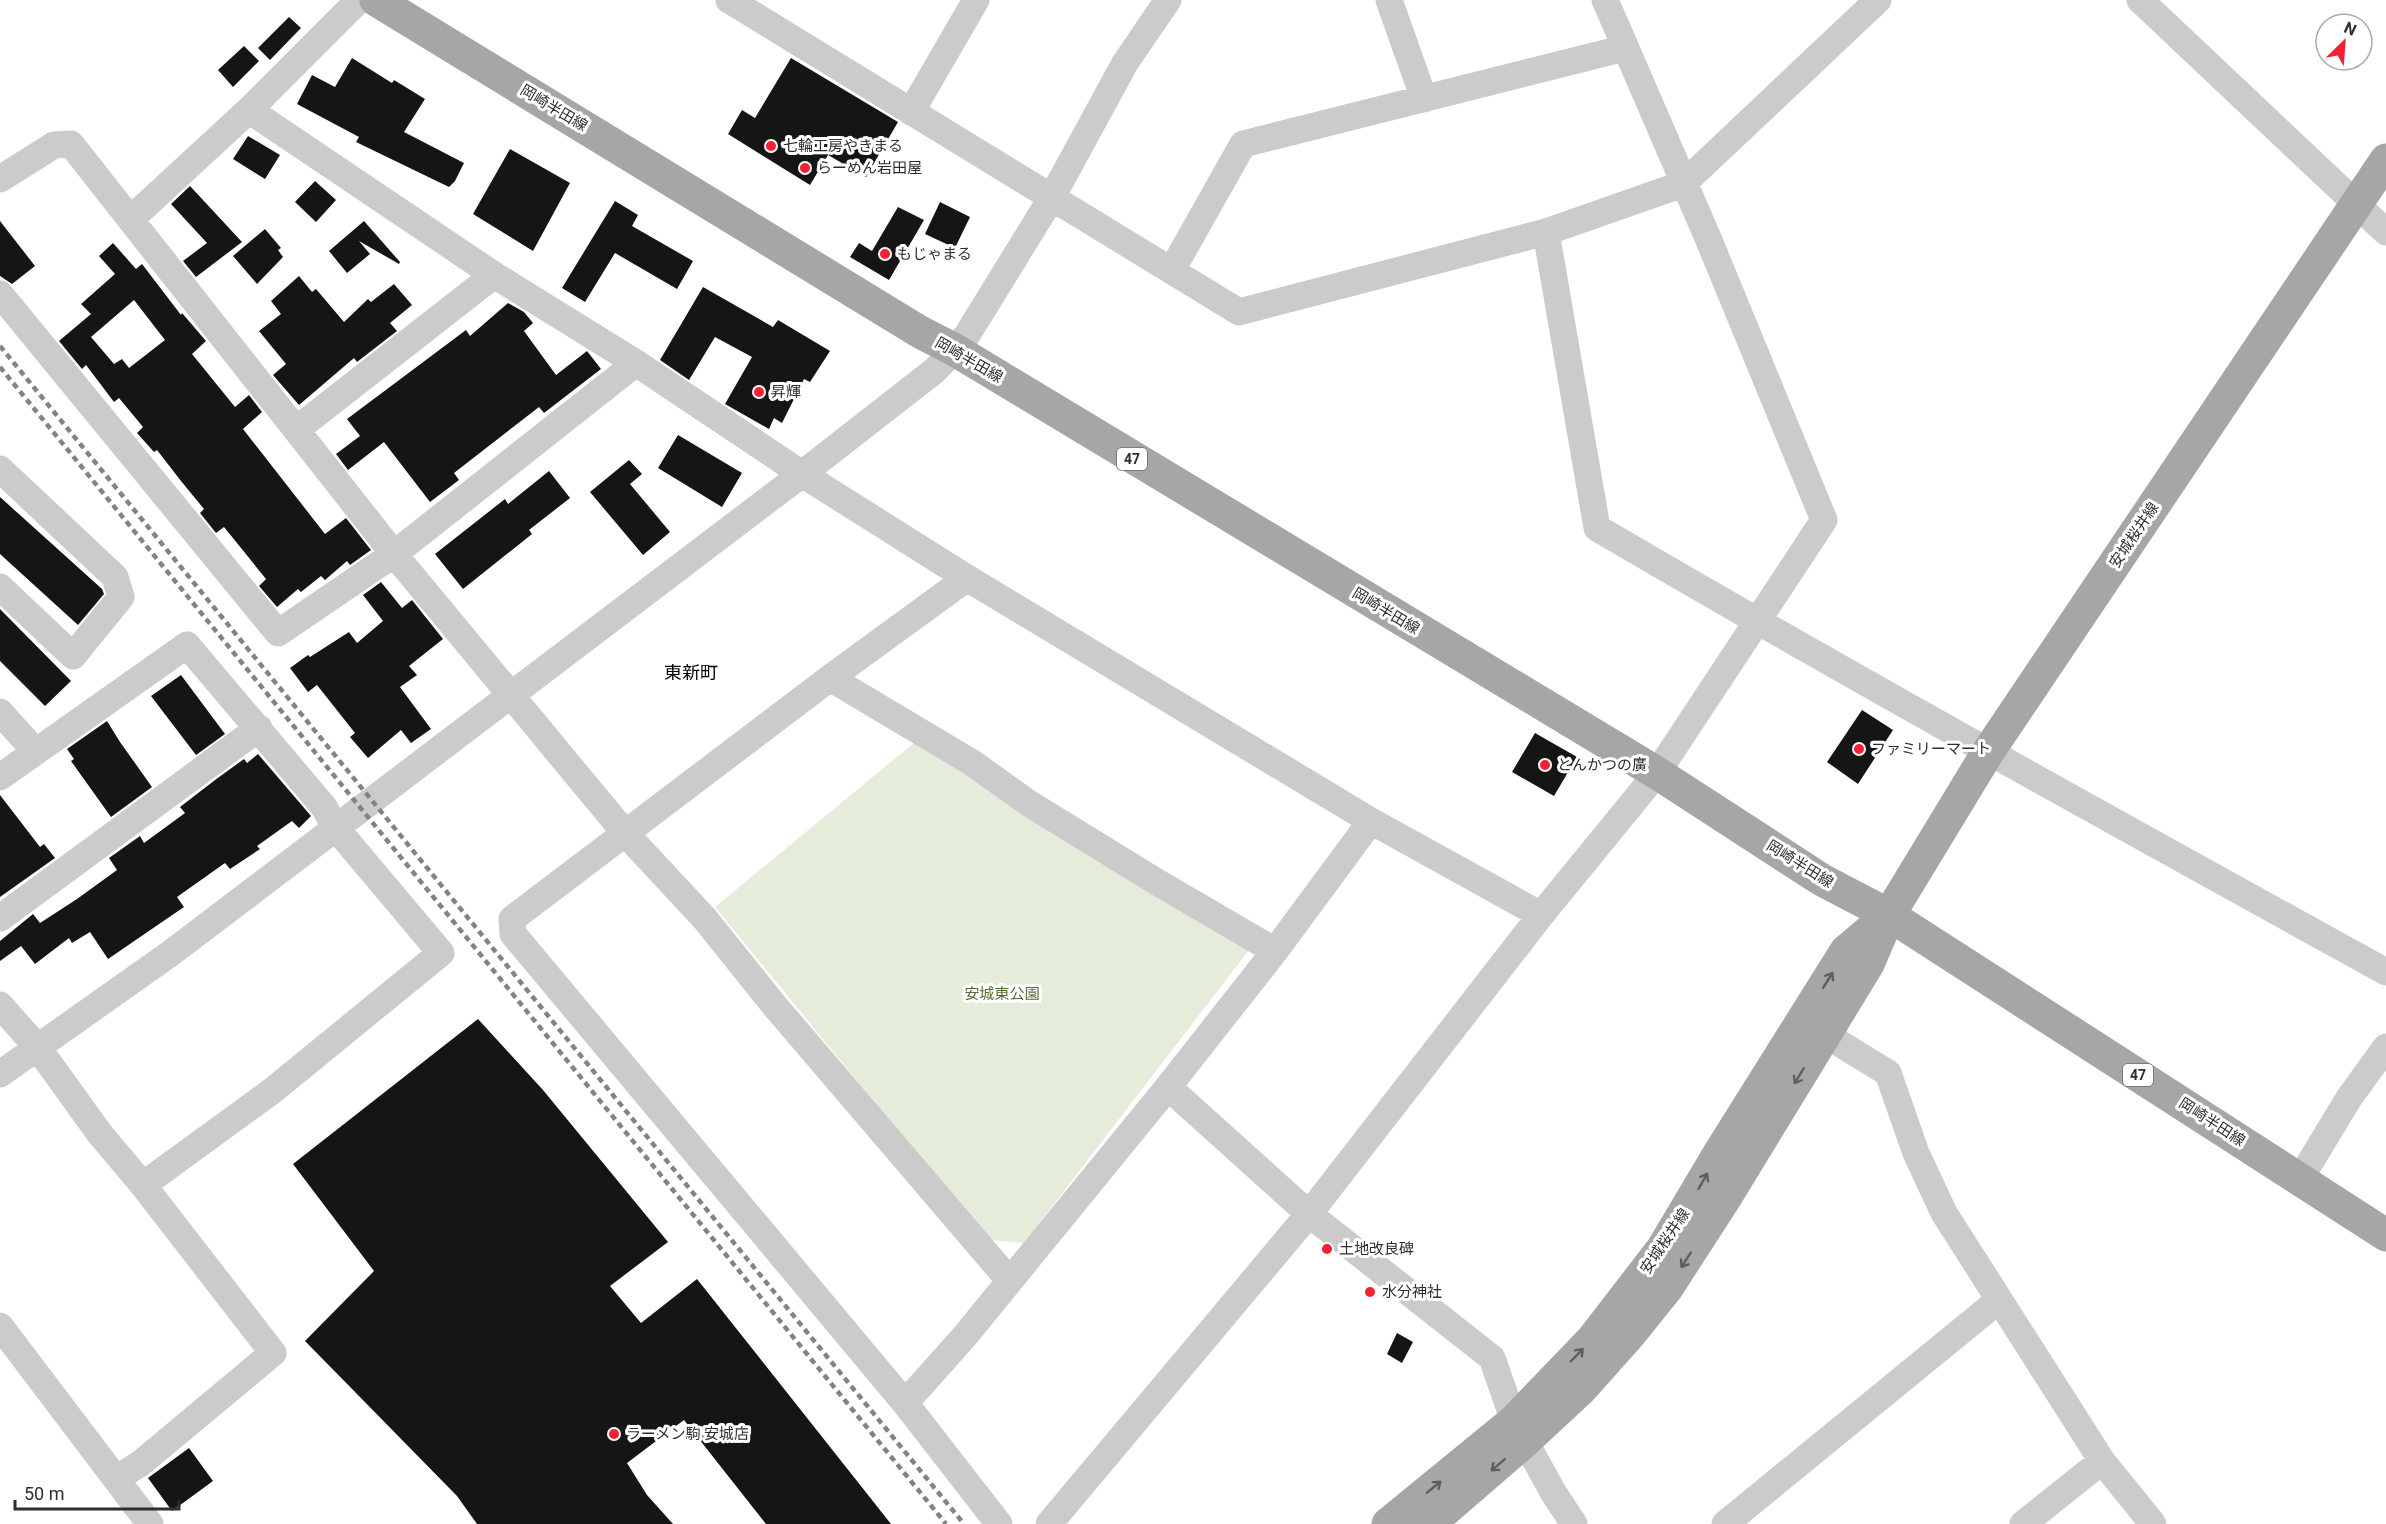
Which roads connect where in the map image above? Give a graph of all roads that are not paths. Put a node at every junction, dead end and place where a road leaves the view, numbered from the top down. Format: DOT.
graph roads {
  1 [pos="359,0"];
  2 [pos="376,0"];
  3 [pos="729,0"];
  4 [pos="976,0"];
  5 [pos="1168,0"];
  6 [pos="1389,0"];
  7 [pos="1605,0"];
  8 [pos="1878,0"];
  9 [pos="2140,0"];
  10 [pos="1625,48"];
  11 [pos="1424,99"];
  12 [pos="249,110"];
  13 [pos="911,112"];
  14 [pos="2386,160"];
  15 [pos="0,179"];
  16 [pos="1683,184"];
  17 [pos="1052,197"];
  18 [pos="2358,203"];
  19 [pos="131,219"];
  20 [pos="1546,232"];
  21 [pos="2386,232"];
  22 [pos="1172,270"];
  23 [pos="494,275"];
  24 [pos="0,294"];
  25 [pos="955,350"];
  26 [pos="636,363"];
  27 [pos="297,429"];
  28 [pos="0,469"];
  29 [pos="802,474"];
  30 [pos="394,554"];
  31 [pos="967,578"];
  32 [pos="0,587"];
  33 [pos="1757,622"];
  34 [pos="830,678"];
  35 [pos="513,695"];
  36 [pos="0,712"];
  37 [pos="259,728"];
  38 [pos="35,751"];
  39 [pos="1988,752"];
  40 [pos="1657,773"];
  41 [pos="0,777"];
  42 [pos="1371,820"];
  43 [pos="335,827"];
  44 [pos="625,832"];
  45 [pos="1541,915"];
  46 [pos="1889,915"];
  47 [pos="0,918"];
  48 [pos="1275,951"];
  49 [pos="2386,972"];
  50 [pos="0,1005"];
  51 [pos="1814,1027"];
  52 [pos="2386,1047"];
  53 [pos="38,1048"];
  54 [pos="0,1074"];
  55 [pos="1168,1087"];
  56 [pos="2300,1179"];
  57 [pos="143,1185"];
  58 [pos="1309,1214"];
  59 [pos="2386,1236"];
  60 [pos="1009,1280"];
  61 [pos="1999,1300"];
  62 [pos="0,1326"];
  63 [pos="905,1403"];
  64 [pos="1520,1431"];
  65 [pos="2102,1461"];
  66 [pos="116,1479"];
  67 [pos="150,1524"];
  68 [pos="999,1524"];
  69 [pos="1049,1524"];
  70 [pos="1388,1524"];
  71 [pos="1429,1524"];
  72 [pos="1574,1524"];
  73 [pos="1725,1524"];
  74 [pos="2023,1524"];
  75 [pos="2153,1524"];
  1 -- 12 [label="street"];
  2 -- 25 [label="main road, 岡崎半田線 / 47"];
  3 -- 13 [label="street"];
  4 -- 13 [label="street"];
  5 -- 17 [label="street"];
  6 -- 11 [label="street"];
  7 -- 10 [label="street"];
  8 -- 16 [label="street"];
  9 -- 18 [label="street"];
  10 -- 11 [label="street"];
  10 -- 16 [label="street"];
  11 -- 22 [label="street"];
  12 -- 19 [label="street"];
  12 -- 23 [label="street"];
  13 -- 17 [label="street"];
  14 -- 18 [label="main road, 安城桜井線"];
  15 -- 19 [label="street"];
  16 -- 20 [label="street"];
  16 -- 33 [label="street"];
  17 -- 22 [label="street"];
  17 -- 25 [label="street"];
  18 -- 21 [label="street"];
  18 -- 39 [label="main road, 安城桜井線"];
  19 -- 27 [label="street"];
  20 -- 22 [label="street"];
  20 -- 33 [label="street"];
  23 -- 26 [label="street"];
  23 -- 27 [label="street"];
  24 -- 30 [label="street"];
  25 -- 29 [label="street"];
  25 -- 40 [label="main road, 岡崎半田線 / 47"];
  26 -- 29 [label="street"];
  26 -- 30 [label="street"];
  27 -- 30 [label="street"];
  28 -- 32 [label="street"];
  29 -- 31 [label="street"];
  29 -- 35 [label="street"];
  30 -- 35 [label="street"];
  31 -- 34 [label="street"];
  31 -- 42 [label="street"];
  33 -- 39 [label="street"];
  33 -- 40 [label="street"];
  34 -- 44 [label="street"];
  34 -- 48 [label="street"];
  35 -- 43 [label="street"];
  35 -- 44 [label="street"];
  36 -- 38 [label="street"];
  37 -- 38 [label="street"];
  37 -- 43 [label="street"];
  37 -- 47 [label="street"];
  38 -- 41 [label="street"];
  39 -- 46 [label="main road, 安城桜井線"];
  39 -- 49 [label="street"];
  40 -- 45 [label="street"];
  40 -- 46 [label="main road, 岡崎半田線 / 47"];
  42 -- 45 [label="street"];
  42 -- 48 [label="street"];
  43 -- 53 [label="street"];
  43 -- 57 [label="street"];
  44 -- 60 [label="street"];
  44 -- 63 [label="street"];
  45 -- 58 [label="street"];
  46 -- 51 [label="main road, 安城桜井線"];
  46 -- 56 [label="main road, 岡崎半田線 / 47"];
  48 -- 55 [label="street"];
  50 -- 53 [label="street"];
  51 -- 61 [label="street"];
  51 -- 64 [label="main road, 安城桜井線"];
  52 -- 56 [label="street"];
  53 -- 54 [label="street"];
  53 -- 57 [label="street"];
  55 -- 58 [label="street"];
  55 -- 60 [label="street"];
  56 -- 59 [label="main road, 岡崎半田線 / 47"];
  57 -- 66 [label="street"];
  58 -- 64 [label="street"];
  58 -- 69 [label="street"];
  60 -- 63 [label="street"];
  61 -- 65 [label="street"];
  61 -- 73 [label="street"];
  62 -- 66 [label="street"];
  63 -- 68 [label="street"];
  70 -- 64 [label="main road, 安城桜井線, one-way"];
  64 -- 71 [label="main road, 安城桜井線, one-way"];
  64 -- 72 [label="street"];
  65 -- 74 [label="street"];
  65 -- 75 [label="street"];
  66 -- 67 [label="street"];
}
